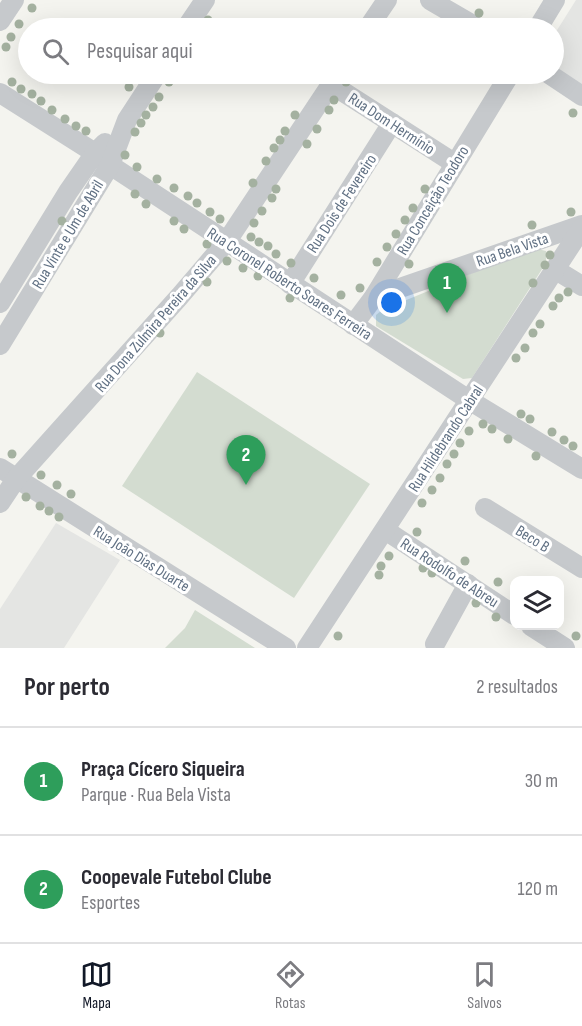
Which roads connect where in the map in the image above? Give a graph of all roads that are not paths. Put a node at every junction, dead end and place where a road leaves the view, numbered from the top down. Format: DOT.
graph roads {
  1 [pos="14,0"];
  2 [pos="205,0"];
  3 [pos="387,0"];
  4 [pos="430,0"];
  5 [pos="555,0"];
  6 [pos="193,18"];
  7 [pos="375,18"];
  8 [pos="461,18"];
  9 [pos="544,18"];
  10 [pos="0,21"];
  11 [pos="151,84"];
  12 [pos="331,84"];
  13 [pos="341,84"];
  14 [pos="504,84"];
  15 [pos="564,84"];
  16 [pos="0,93"];
  17 [pos="582,96"];
  18 [pos="392,123"];
  19 [pos="102,159"];
  20 [pos="454,163"];
  21 [pos="582,227"];
  22 [pos="227,241"];
  23 [pos="556,270"];
  24 [pos="290,284"];
  25 [pos="582,286"];
  26 [pos="374,297"];
  27 [pos="0,303"];
  28 [pos="353,325"];
  29 [pos="0,345"];
  30 [pos="469,400"];
  31 [pos="582,469"];
  32 [pos="8,473"];
  33 [pos="0,503"];
  34 [pos="485,508"];
  35 [pos="385,530"];
  36 [pos="582,568"];
  37 [pos="468,584"];
  38 [pos="510,612"];
  39 [pos="537,630"];
  40 [pos="435,644"];
  41 [pos="285,648"];
  42 [pos="308,648"];
  43 [pos="565,648"];
  1 -- 10 [label="street"];
  2 -- 6 [label="street"];
  3 -- 7 [label="street"];
  4 -- 8 [label="street"];
  5 -- 9 [label="street"];
  11 -- 19 [label="street, Rua Vinte e Um de Abril"];
  12 -- 22 [label="street, Rua Dona Zulmira Pereira da Silva"];
  13 -- 18 [label="street, Rua Dom Hermínio"];
  14 -- 20 [label="street, Rua Conceição Teodoro"];
  15 -- 17 [label="street"];
  16 -- 19 [label="street, Rua Coronel Roberto Soares Ferreira"];
  18 -- 20 [label="street, Rua Dom Hermínio"];
  18 -- 24 [label="street, Rua Dois de Fevereiro"];
  19 -- 22 [label="street, Rua Coronel Roberto Soares Ferreira"];
  19 -- 27 [label="street, Rua Vinte e Um de Abril"];
  19 -- 29 [label="street, Rua Vinte e Um de Abril"];
  20 -- 26 [label="street, Rua Conceição Teodoro"];
  21 -- 23 [label="street, Rua Hildebrando Cabral"];
  21 -- 26 [label="street, Rua Bela Vista"];
  22 -- 24 [label="street, Rua Coronel Roberto Soares Ferreira"];
  22 -- 32 [label="street, Rua Dona Zulmira Pereira da Silva"];
  23 -- 25 [label="street"];
  23 -- 30 [label="street, Rua Hildebrando Cabral"];
  24 -- 28 [label="street, Rua Coronel Roberto Soares Ferreira"];
  26 -- 28 [label="street, Rua Conceição Teodoro"];
  28 -- 30 [label="street, Rua Coronel Roberto Soares Ferreira"];
  30 -- 31 [label="street, Rua Coronel Roberto Soares Ferreira"];
  30 -- 35 [label="street, Rua Hildebrando Cabral"];
  32 -- 33 [label="street, Rua Dona Zulmira Pereira da Silva"];
  32 -- 41 [label="street, Rua João Dias Duarte"];
  34 -- 36 [label="street, Beco B"];
  35 -- 37 [label="street, Rua Rodolfo de Abreu"];
  35 -- 42 [label="street, Rua Hildebrando Cabral"];
  37 -- 38 [label="street, Rua Rodolfo de Abreu"];
  37 -- 40 [label="street"];
  39 -- 43 [label="street"];
}
